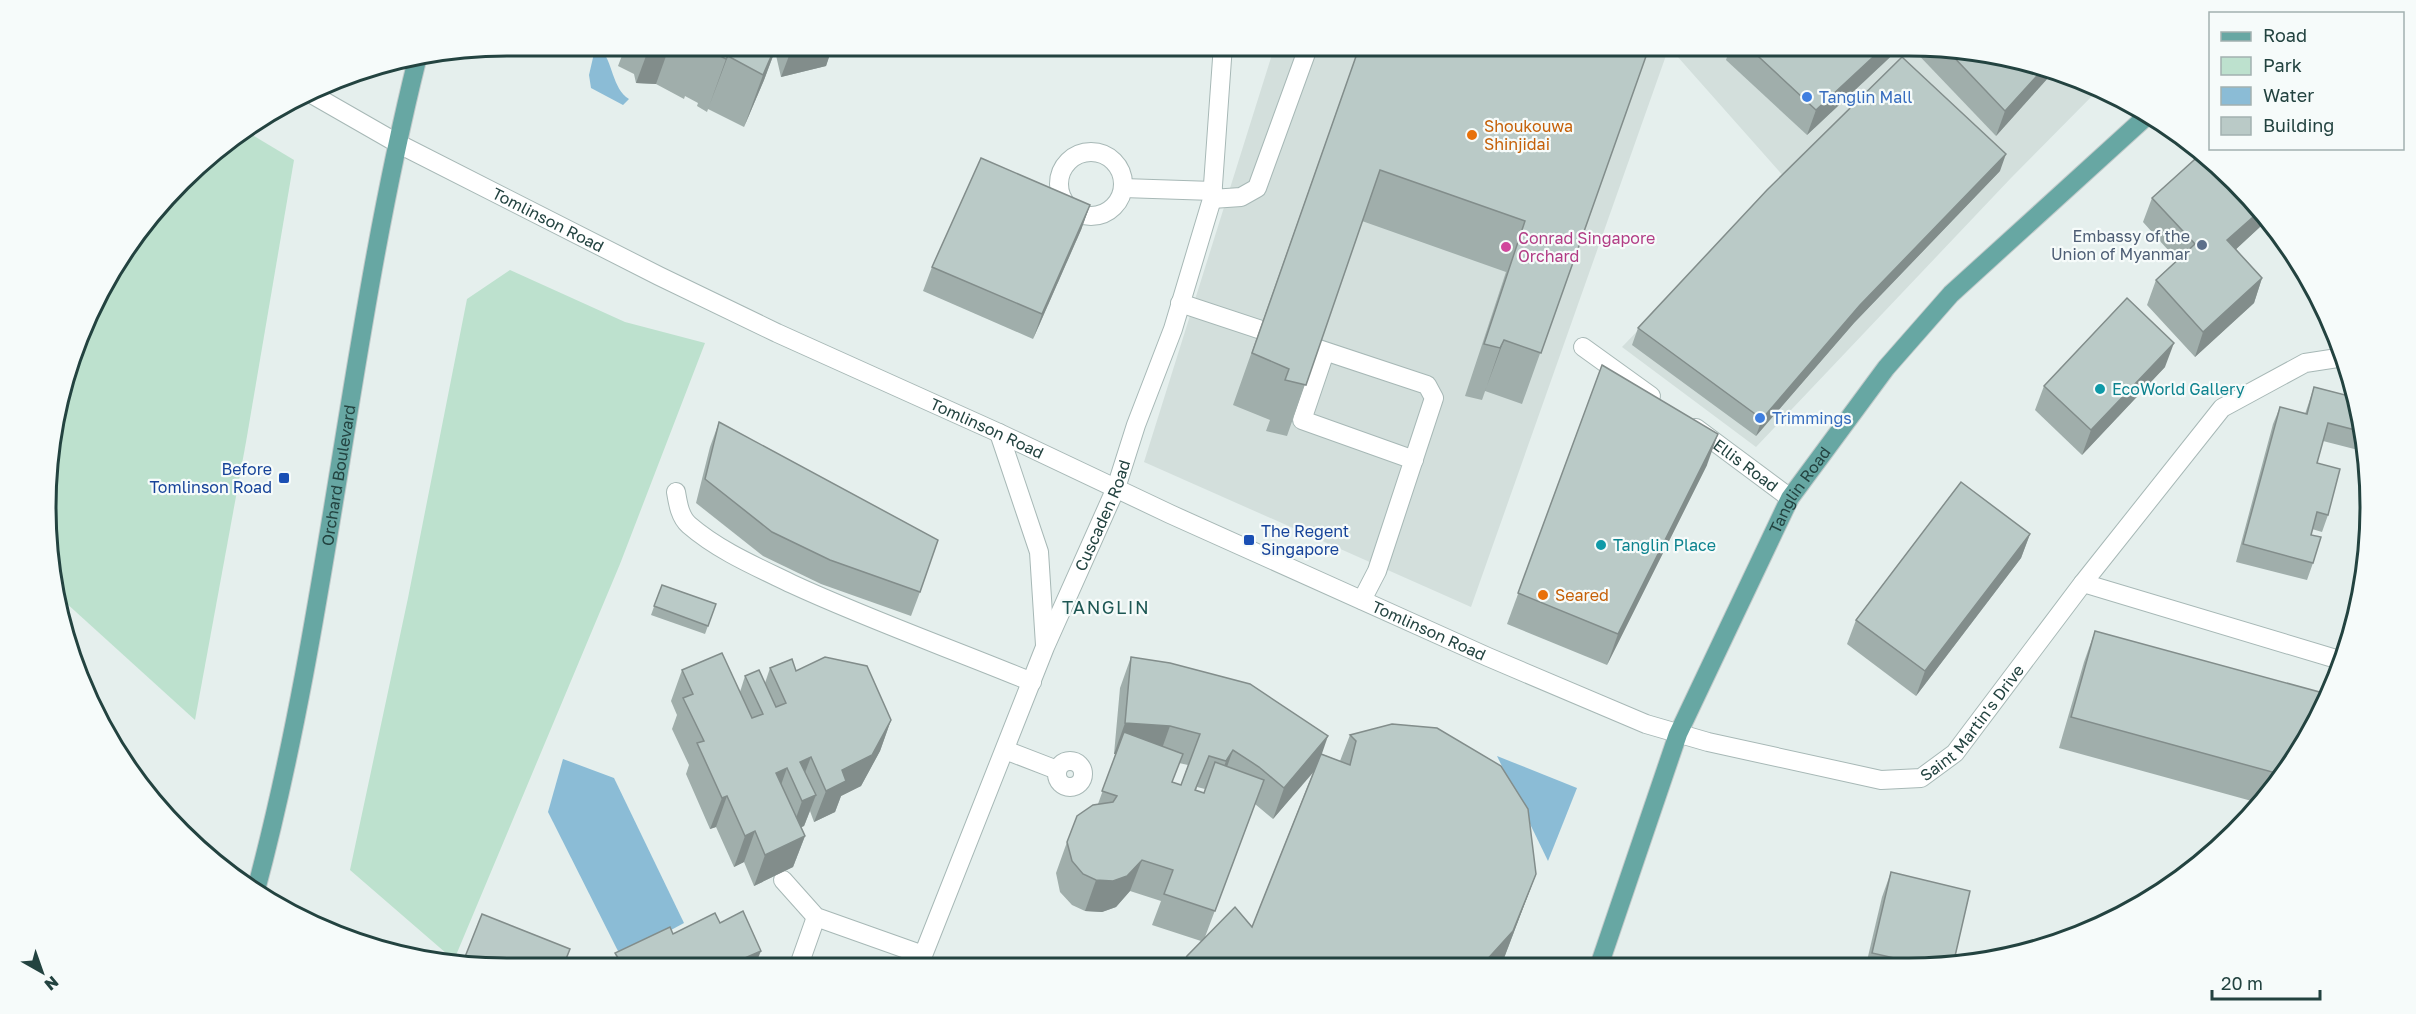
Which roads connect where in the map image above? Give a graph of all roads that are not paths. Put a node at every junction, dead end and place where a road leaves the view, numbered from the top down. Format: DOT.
graph roads {
  1 [pos="1222,56"];
  2 [pos="1305,56"];
  3 [pos="416,65"];
  4 [pos="317,98"];
  5 [pos="2142,120"];
  6 [pos="397,143"];
  7 [pos="1123,188"];
  8 [pos="1212,195"];
  9 [pos="1180,303"];
  10 [pos="1583,347"];
  11 [pos="1325,351"];
  12 [pos="2336,358"];
  13 [pos="1661,403"];
  14 [pos="1680,417"];
  15 [pos="999,433"];
  16 [pos="1414,460"];
  17 [pos="1116,488"];
  18 [pos="676,492"];
  19 [pos="1791,498"];
  20 [pos="2083,583"];
  21 [pos="1362,600"];
  22 [pos="1045,647"];
  23 [pos="2334,658"];
  24 [pos="1032,682"];
  25 [pos="1678,734"];
  26 [pos="1005,750"];
  27 [pos="1057,770"];
  28 [pos="783,880"];
  29 [pos="258,883"];
  30 [pos="816,917"];
  31 [pos="802,958"];
  32 [pos="912,958"];
  33 [pos="923,958"];
  34 [pos="1602,958"];
  1 -- 8 [label="street, Cuscaden Road"];
  2 -- 8 [label="street"];
  3 -- 6 [label="main road, Orchard Boulevard"];
  4 -- 6 [label="street, Tomlinson Road"];
  5 -- 19 [label="main road, Tanglin Road"];
  6 -- 15 [label="street, Tomlinson Road"];
  6 -- 29 [label="main road, Orchard Boulevard"];
  7 -- 8 [label="street"];
  8 -- 9 [label="street, Cuscaden Road"];
  9 -- 11 [label="street"];
  9 -- 17 [label="street, Cuscaden Road"];
  10 -- 13 [label="street"];
  11 -- 16 [label="street"];
  11 -- 16 [label="street"];
  12 -- 20 [label="street, Saint Martin's Drive"];
  14 -- 19 [label="street, Ellis Road"];
  15 -- 17 [label="street, Tomlinson Road"];
  15 -- 22 [label="street"];
  16 -- 21 [label="street"];
  17 -- 21 [label="street, Tomlinson Road"];
  17 -- 22 [label="street, Cuscaden Road"];
  18 -- 24 [label="street"];
  19 -- 25 [label="main road, Tanglin Road"];
  20 -- 23 [label="street"];
  20 -- 25 [label="street, Saint Martin's Drive"];
  21 -- 25 [label="street, Tomlinson Road"];
  22 -- 24 [label="street, Cuscaden Road"];
  24 -- 26 [label="street, Cuscaden Road"];
  25 -- 34 [label="main road, Tanglin Road"];
  26 -- 27 [label="street"];
  26 -- 33 [label="street, Cuscaden Road"];
  28 -- 30 [label="street"];
  30 -- 31 [label="street"];
  30 -- 32 [label="street"];
}
